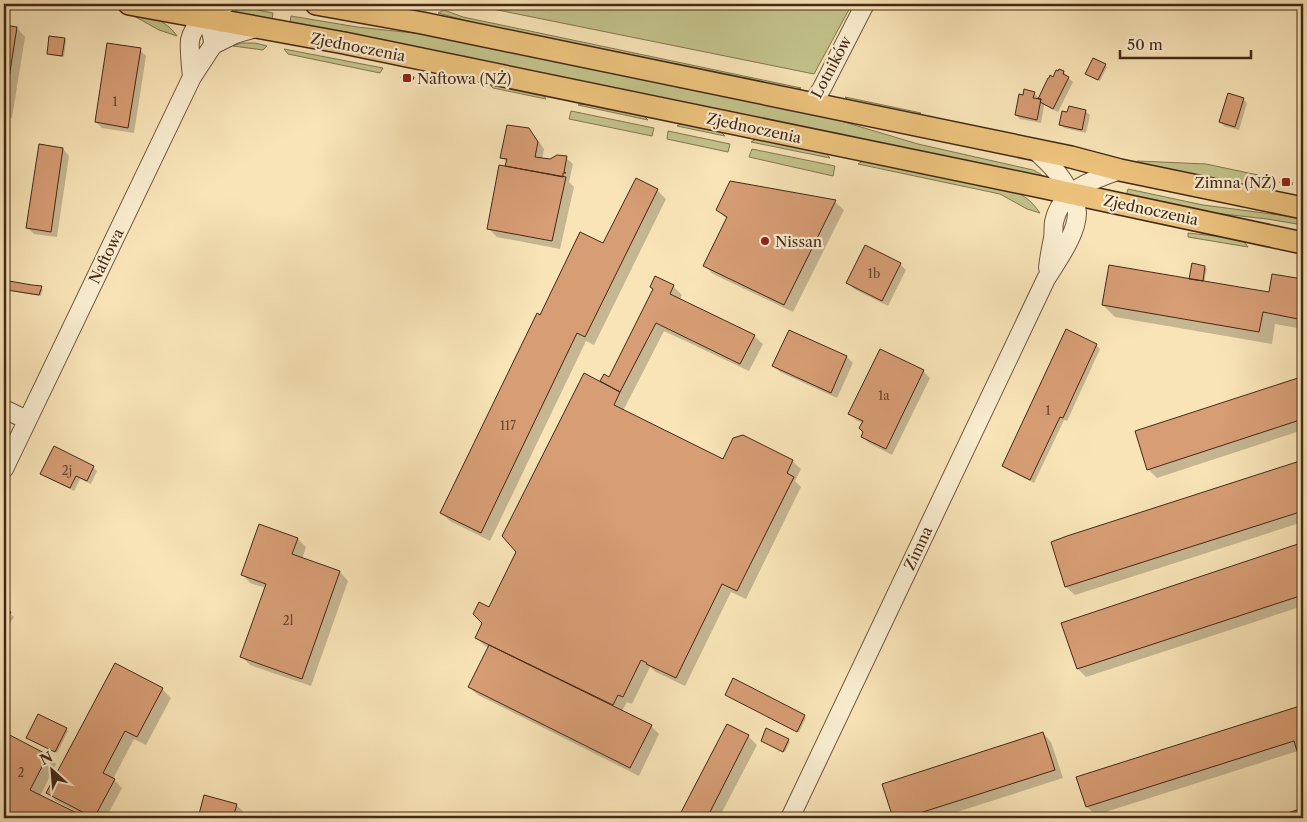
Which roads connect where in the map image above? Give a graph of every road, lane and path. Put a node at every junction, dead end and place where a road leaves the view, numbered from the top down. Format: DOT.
graph roads {
  1 [pos="129,4"];
  2 [pos="226,4"];
  3 [pos="316,4"];
  4 [pos="865,4"];
  5 [pos="200,10"];
  6 [pos="257,27"];
  7 [pos="213,45"];
  8 [pos="192,77"];
  9 [pos="812,104"];
  10 [pos="1035,150"];
  11 [pos="1120,170"];
  12 [pos="1070,193"];
  13 [pos="1303,208"];
  14 [pos="1303,242"];
  15 [pos="4,409"];
  16 [pos="27,420"];
  17 [pos="4,469"];
  18 [pos="790,818"];
  1 -- 5 [label="main road, Zjednoczenia"];
  2 -- 5 [label="street"];
  3 -- 9 [label="main road"];
  4 -- 9 [label="street, Lotników"];
  5 -- 6 [label="main road, Zjednoczenia"];
  5 -- 7 [label="street"];
  5 -- 8 [label="street"];
  6 -- 7 [label="street"];
  6 -- 12 [label="main road, Zjednoczenia"];
  7 -- 8 [label="street, Naftowa"];
  8 -- 16 [label="street, Naftowa"];
  9 -- 10 [label="main road"];
  10 -- 11 [label="main road"];
  10 -- 12 [label="street, Zimna"];
  11 -- 12 [label="street"];
  11 -- 13 [label="main road"];
  12 -- 14 [label="main road, Zjednoczenia"];
  12 -- 18 [label="street, Zimna"];
  15 -- 16 [label="street"];
  16 -- 17 [label="street, Naftowa"];
}
